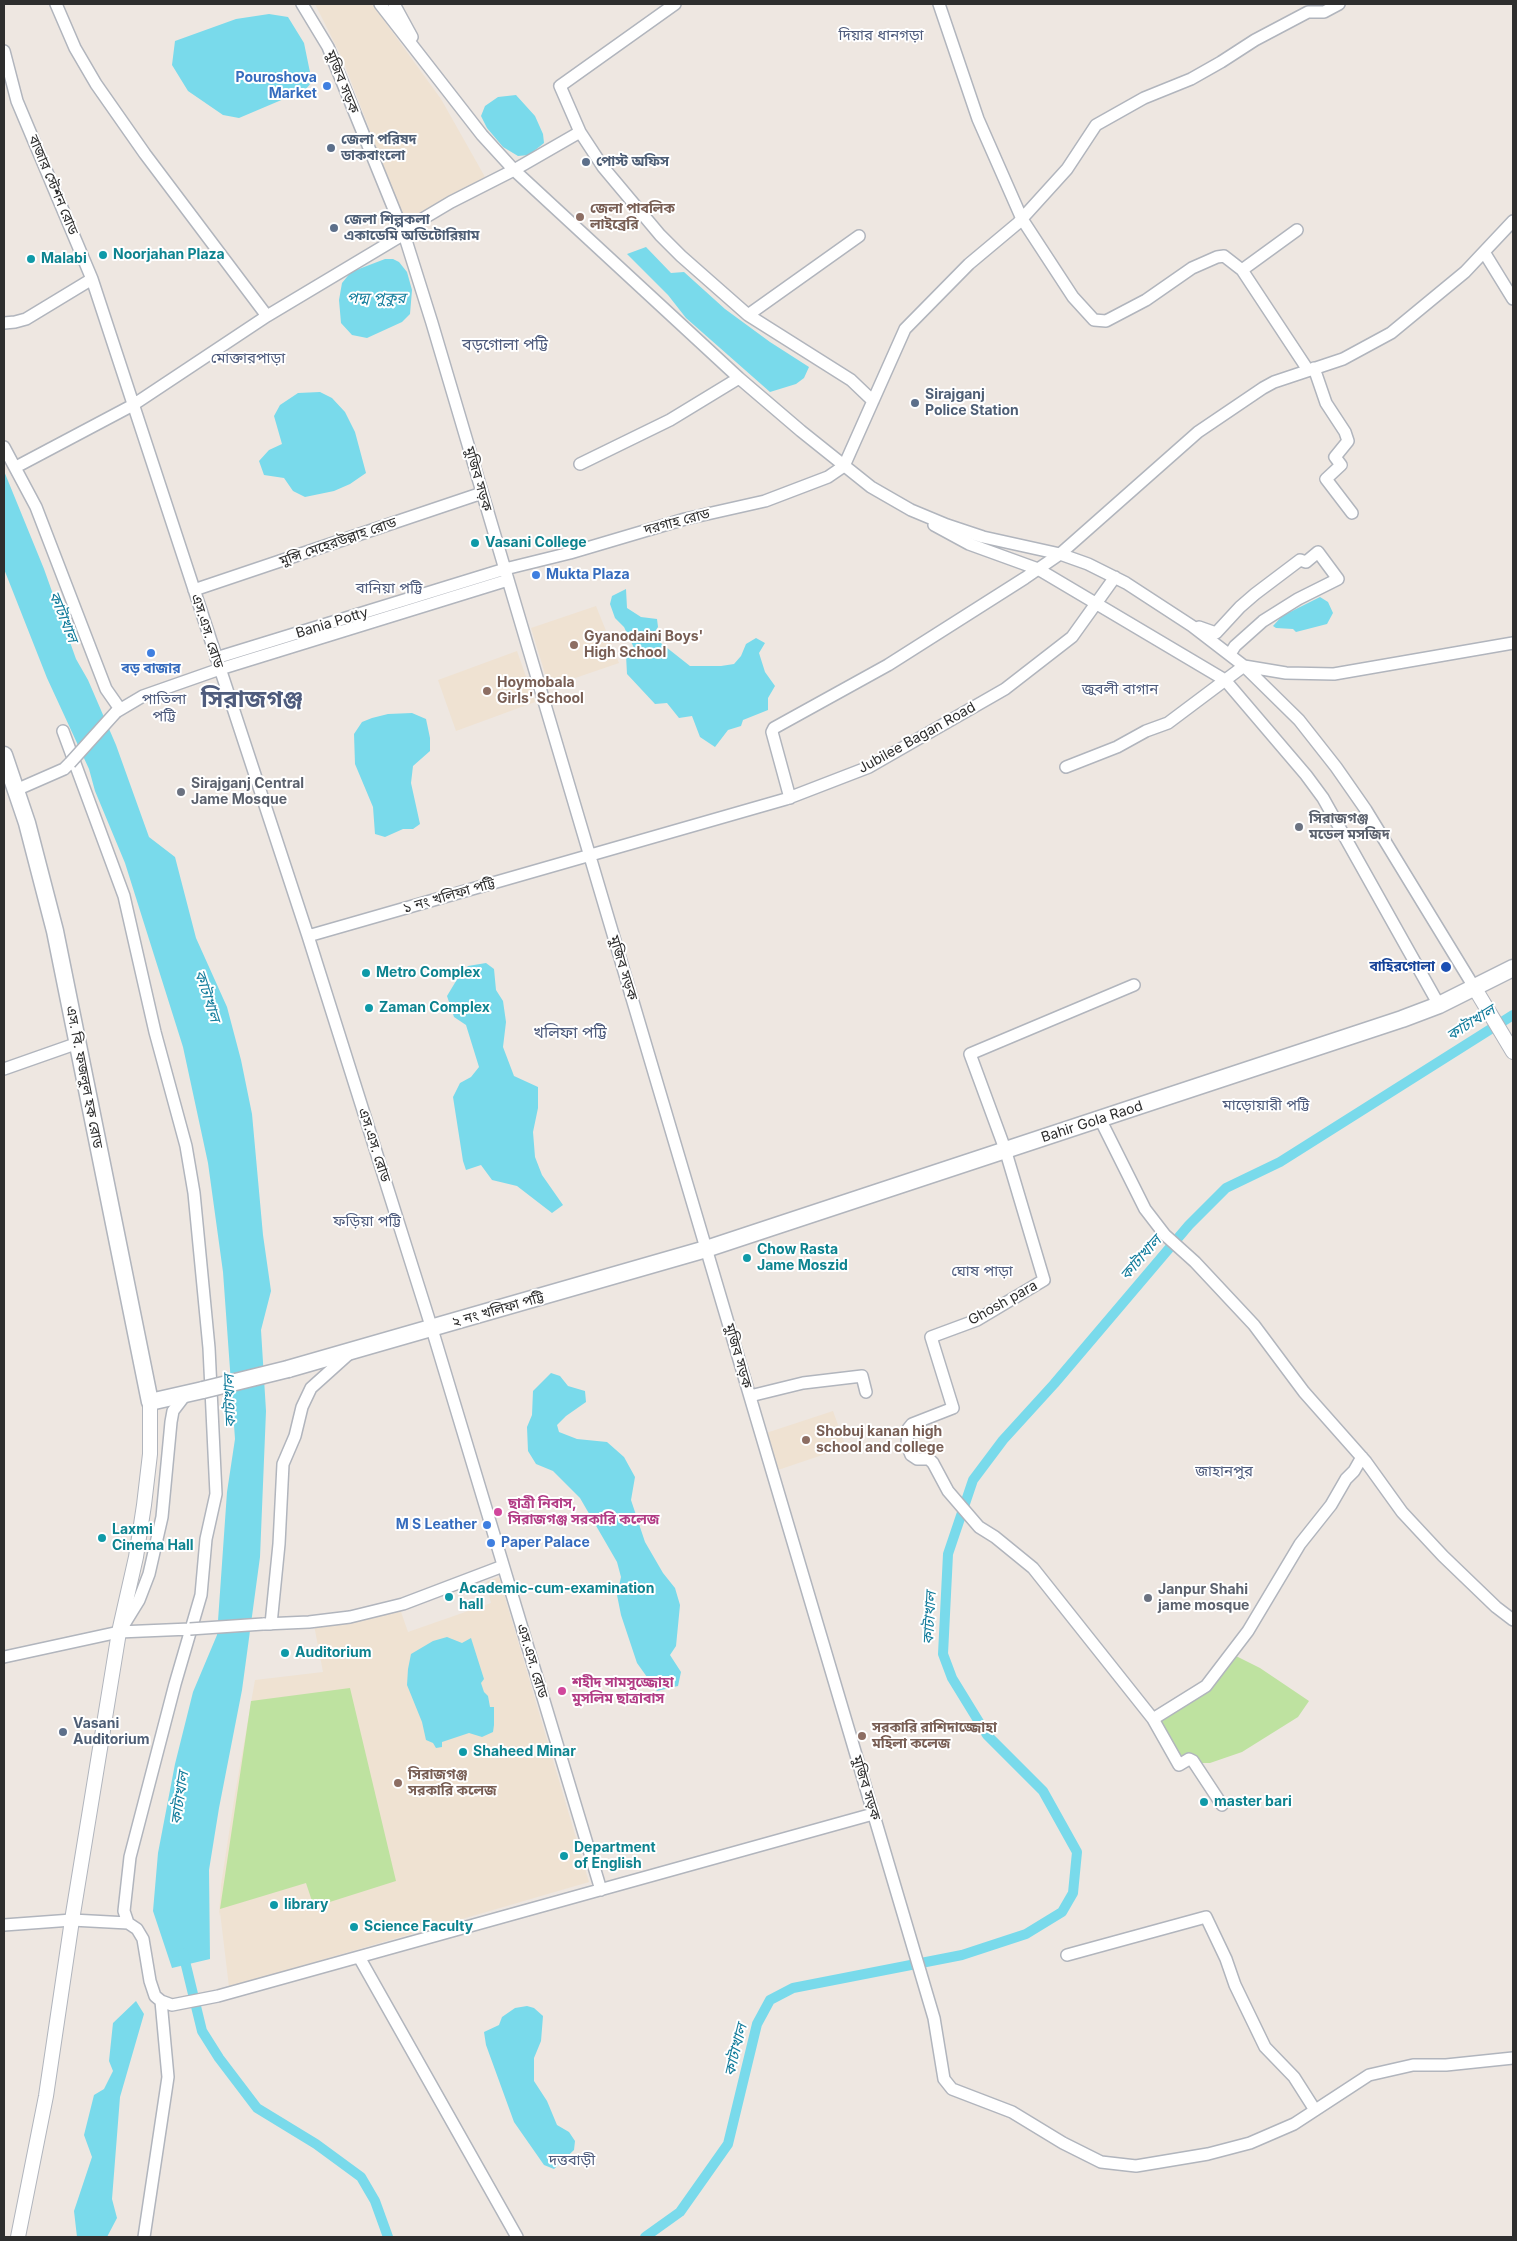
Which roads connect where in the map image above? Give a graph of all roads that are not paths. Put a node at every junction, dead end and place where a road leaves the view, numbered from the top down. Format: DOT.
graph roads {
  1 [pos="56,4"];
  2 [pos="302,4"];
  3 [pos="380,4"];
  4 [pos="394,4"];
  5 [pos="674,4"];
  6 [pos="938,4"];
  7 [pos="1339,4"];
  8 [pos="4,50"];
  9 [pos="420,57"];
  10 [pos="580,132"];
  11 [pos="514,170"];
  12 [pos="1022,219"];
  13 [pos="1513,221"];
  14 [pos="1297,230"];
  15 [pos="404,234"];
  16 [pos="859,236"];
  17 [pos="1484,252"];
  18 [pos="1242,270"];
  19 [pos="92,279"];
  20 [pos="1513,299"];
  21 [pos="748,315"];
  22 [pos="267,316"];
  23 [pos="4,323"];
  24 [pos="1311,369"];
  25 [pos="739,378"];
  26 [pos="873,401"];
  27 [pos="133,405"];
  28 [pos="4,447"];
  29 [pos="580,464"];
  30 [pos="844,466"];
  31 [pos="16,467"];
  32 [pos="482,493"];
  33 [pos="911,510"];
  34 [pos="1352,514"];
  35 [pos="1060,554"];
  36 [pos="1038,570"];
  37 [pos="506,575"];
  38 [pos="1114,578"];
  39 [pos="194,590"];
  40 [pos="1096,604"];
  41 [pos="1192,626"];
  42 [pos="1513,642"];
  43 [pos="1230,654"];
  44 [pos="218,664"];
  45 [pos="1244,666"];
  46 [pos="1225,680"];
  47 [pos="118,710"];
  48 [pos="63,731"];
  49 [pos="4,755"];
  50 [pos="1066,767"];
  51 [pos="16,790"];
  52 [pos="790,798"];
  53 [pos="590,855"];
  54 [pos="308,936"];
  55 [pos="1513,968"];
  56 [pos="1134,986"];
  57 [pos="1478,993"];
  58 [pos="1438,1005"];
  59 [pos="78,1043"];
  60 [pos="1513,1052"];
  61 [pos="4,1070"];
  62 [pos="1100,1119"];
  63 [pos="1005,1149"];
  64 [pos="706,1249"];
  65 [pos="432,1329"];
  66 [pos="353,1351"];
  67 [pos="866,1392"];
  68 [pos="186,1394"];
  69 [pos="750,1396"];
  70 [pos="150,1402"];
  71 [pos="1362,1457"];
  72 [pos="144,1505"];
  73 [pos="162,1505"];
  74 [pos="503,1566"];
  75 [pos="1513,1620"];
  76 [pos="267,1624"];
  77 [pos="119,1632"];
  78 [pos="4,1657"];
  79 [pos="1154,1719"];
  80 [pos="1222,1805"];
  81 [pos="874,1814"];
  82 [pos="601,1890"];
  83 [pos="72,1920"];
  84 [pos="128,1923"];
  85 [pos="4,1926"];
  86 [pos="1067,1956"];
  87 [pos="359,1957"];
  88 [pos="166,2003"];
  89 [pos="1513,2058"];
  90 [pos="1315,2110"];
  91 [pos="18,2237"];
  92 [pos="144,2237"];
  93 [pos="517,2237"];
  1 -- 22 [label="street"];
  2 -- 15 [label="street, মুজিব সড়ক"];
  3 -- 9 [label="street"];
  4 -- 9 [label="street"];
  5 -- 10 [label="street"];
  6 -- 12 [label="street"];
  7 -- 12 [label="street"];
  8 -- 19 [label="street, বাজার স্টেশন রোড"];
  9 -- 11 [label="street"];
  10 -- 11 [label="street"];
  10 -- 21 [label="street"];
  11 -- 15 [label="street"];
  11 -- 25 [label="street"];
  12 -- 18 [label="street"];
  12 -- 26 [label="street"];
  13 -- 17 [label="street"];
  14 -- 18 [label="street"];
  15 -- 22 [label="street"];
  15 -- 32 [label="street, মুজিব সড়ক"];
  16 -- 21 [label="street"];
  17 -- 20 [label="street"];
  17 -- 24 [label="street"];
  18 -- 24 [label="street"];
  19 -- 23 [label="street"];
  19 -- 27 [label="street, বাজার স্টেশন রোড"];
  21 -- 26 [label="street"];
  22 -- 27 [label="street"];
  24 -- 34 [label="street"];
  24 -- 35 [label="street"];
  25 -- 29 [label="street"];
  25 -- 30 [label="street"];
  26 -- 30 [label="street"];
  27 -- 31 [label="street"];
  27 -- 39 [label="street, এস.এস. রোড"];
  28 -- 31 [label="street"];
  30 -- 33 [label="street"];
  30 -- 37 [label="street, দরগাহ রোড"];
  31 -- 47 [label="street"];
  32 -- 37 [label="street, মুজিব সড়ক"];
  32 -- 39 [label="street, মুন্সি মেহেরউল্লাহ রোড"];
  33 -- 35 [label="street"];
  33 -- 36 [label="street"];
  35 -- 36 [label="street"];
  35 -- 38 [label="street"];
  36 -- 40 [label="street"];
  36 -- 52 [label="street"];
  37 -- 44 [label="street, Bania Potty"];
  37 -- 53 [label="street, মুজিব সড়ক"];
  38 -- 40 [label="street, Jubilee Bagan Road"];
  38 -- 41 [label="street"];
  39 -- 44 [label="street, এস.এস. রোড"];
  40 -- 46 [label="street"];
  40 -- 52 [label="street, Jubilee Bagan Road"];
  41 -- 43 [label="street"];
  41 -- 43 [label="street"];
  42 -- 45 [label="street"];
  43 -- 45 [label="street"];
  44 -- 47 [label="street, Bania Potty"];
  44 -- 54 [label="street, এস.এস. রোড"];
  45 -- 46 [label="street"];
  45 -- 57 [label="street"];
  46 -- 50 [label="street"];
  46 -- 58 [label="street"];
  47 -- 51 [label="street, Bania Potty, bridge"];
  48 -- 84 [label="street"];
  49 -- 51 [label="main road, এস. বি. ফজলুল হক রোড"];
  51 -- 59 [label="main road, এস. বি. ফজলুল হক রোড"];
  52 -- 53 [label="street, Jubilee Bagan Road"];
  53 -- 54 [label="street, ১ নং খলিফা পট্টি"];
  53 -- 64 [label="street, মুজিব সড়ক"];
  54 -- 65 [label="street, এস.এস. রোড"];
  55 -- 57 [label="main road, Bahir Gola Raod"];
  56 -- 63 [label="street"];
  57 -- 58 [label="main road, Bahir Gola Raod"];
  57 -- 60 [label="street"];
  58 -- 62 [label="main road, Bahir Gola Raod"];
  59 -- 61 [label="street"];
  59 -- 70 [label="main road, এস. বি. ফজলুল হক রোড"];
  62 -- 63 [label="main road, Bahir Gola Raod"];
  62 -- 71 [label="street"];
  63 -- 64 [label="main road, Bahir Gola Raod"];
  63 -- 79 [label="street, Ghosh para"];
  64 -- 65 [label="main road, ২ নং খলিফা পট্টি"];
  64 -- 69 [label="street, মুজিব সড়ক"];
  65 -- 66 [label="main road, ২ নং খলিফা পট্টি"];
  65 -- 74 [label="street, এস.এস. রোড"];
  66 -- 68 [label="main road, ২ নং খলিফা পট্টি, bridge"];
  66 -- 76 [label="street"];
  67 -- 69 [label="street"];
  68 -- 70 [label="main road, ২ নং খলিফা পট্টি"];
  68 -- 73 [label="street"];
  69 -- 81 [label="street, মুজিব সড়ক"];
  70 -- 72 [label="street"];
  71 -- 75 [label="street"];
  71 -- 79 [label="street"];
  72 -- 73 [label="street"];
  72 -- 77 [label="street"];
  73 -- 77 [label="street"];
  74 -- 76 [label="street"];
  74 -- 82 [label="street, এস.এস. রোড"];
  76 -- 77 [label="street, bridge"];
  77 -- 78 [label="street"];
  77 -- 83 [label="street"];
  79 -- 80 [label="street"];
  81 -- 82 [label="street"];
  81 -- 90 [label="street, মুজিব সড়ক"];
  82 -- 87 [label="street"];
  83 -- 84 [label="street"];
  83 -- 85 [label="street"];
  83 -- 91 [label="street"];
  84 -- 88 [label="street"];
  86 -- 90 [label="street"];
  87 -- 88 [label="street"];
  87 -- 93 [label="street"];
  88 -- 92 [label="street"];
  89 -- 90 [label="street, মুজিব সড়ক"];
}
